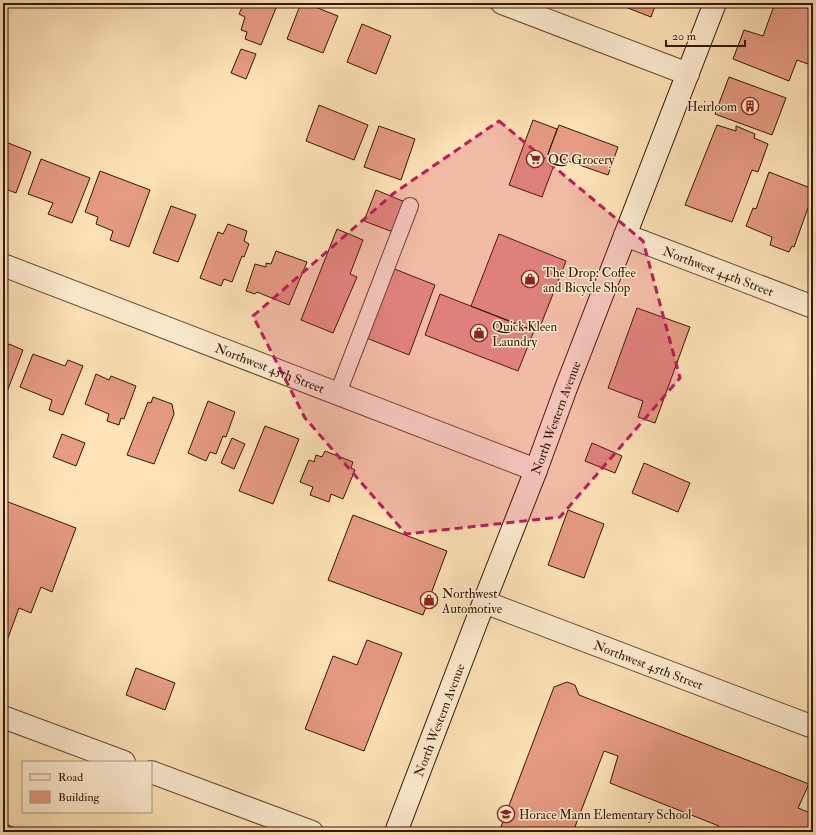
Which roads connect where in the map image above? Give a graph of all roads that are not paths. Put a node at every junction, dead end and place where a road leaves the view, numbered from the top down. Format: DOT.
graph roads {
  1 [pos="502,3"];
  2 [pos="715,3"];
  3 [pos="688,74"];
  4 [pos="410,206"];
  5 [pos="624,235"];
  6 [pos="3,265"];
  7 [pos="813,307"];
  8 [pos="338,394"];
  9 [pos="536,470"];
  10 [pos="484,602"];
  11 [pos="3,717"];
  12 [pos="813,727"];
  13 [pos="121,761"];
  14 [pos="152,772"];
  15 [pos="312,832"];
  16 [pos="396,832"];
  1 -- 3 [label="street"];
  2 -- 3 [label="street, North Western Avenue"];
  3 -- 5 [label="street, North Western Avenue"];
  4 -- 8 [label="lane"];
  5 -- 7 [label="street, Northwest 44th Street"];
  5 -- 9 [label="street, North Western Avenue"];
  6 -- 8 [label="street, Northwest 45th Street"];
  8 -- 9 [label="street, Northwest 45th Street"];
  9 -- 10 [label="street, North Western Avenue"];
  10 -- 12 [label="street, Northwest 45th Street"];
  10 -- 16 [label="street, North Western Avenue"];
  11 -- 13 [label="street"];
  14 -- 15 [label="street"];
}
